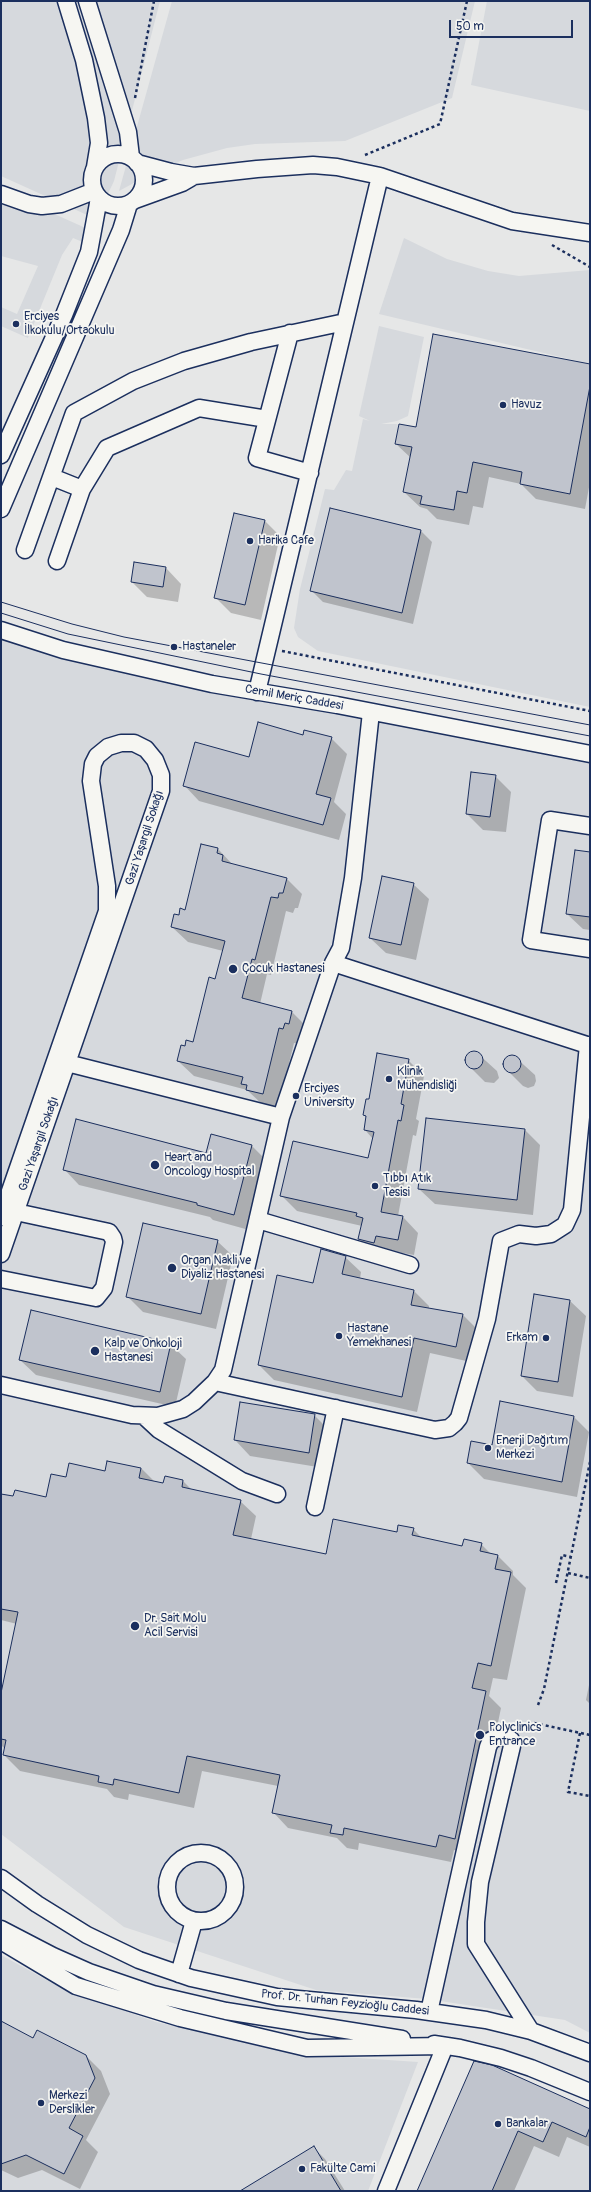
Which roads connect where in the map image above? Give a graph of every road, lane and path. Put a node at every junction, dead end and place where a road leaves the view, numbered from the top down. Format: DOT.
graph roads {
  1 [pos="66,1"];
  2 [pos="88,1"];
  3 [pos="154,1"];
  4 [pos="467,1"];
  5 [pos="134,101"];
  6 [pos="134,160"];
  7 [pos="95,167"];
  8 [pos="337,167"];
  9 [pos="194,176"];
  10 [pos="380,176"];
  11 [pos="1,194"];
  12 [pos="96,194"];
  13 [pos="132,202"];
  14 [pos="590,233"];
  15 [pos="345,322"];
  16 [pos="290,333"];
  17 [pos="267,419"];
  18 [pos="1,455"];
  19 [pos="310,473"];
  20 [pos="52,477"];
  21 [pos="82,489"];
  22 [pos="1,509"];
  23 [pos="25,550"];
  24 [pos="56,561"];
  25 [pos="1,630"];
  26 [pos="268,648"];
  27 [pos="257,692"];
  28 [pos="590,711"];
  29 [pos="371,712"];
  30 [pos="590,754"];
  31 [pos="590,826"];
  32 [pos="590,950"];
  33 [pos="333,963"];
  34 [pos="589,1046"];
  35 [pos="68,1063"];
  36 [pos="281,1117"];
  37 [pos="8,1214"];
  38 [pos="258,1220"];
  39 [pos="1,1254"];
  40 [pos="410,1266"];
  41 [pos="1,1279"];
  42 [pos="215,1382"];
  43 [pos="1,1385"];
  44 [pos="336,1408"];
  45 [pos="145,1417"];
  46 [pos="590,1462"];
  47 [pos="277,1494"];
  48 [pos="315,1508"];
  49 [pos="571,1557"];
  50 [pos="568,1574"];
  51 [pos="590,1578"];
  52 [pos="556,1583"];
  53 [pos="538,1706"];
  54 [pos="534,1722"];
  55 [pos="580,1733"];
  56 [pos="590,1735"];
  57 [pos="481,1779"];
  58 [pos="504,1779"];
  59 [pos="590,1796"];
  60 [pos="1,1878"];
  61 [pos="488,1911"];
  62 [pos="194,1921"];
  63 [pos="476,1922"];
  64 [pos="1,1929"];
  65 [pos="1,1941"];
  66 [pos="179,1974"];
  67 [pos="429,2012"];
  68 [pos="531,2031"];
  69 [pos="446,2046"];
  70 [pos="590,2053"];
  71 [pos="590,2092"];
  72 [pos="386,2191"];
  1 -- 7 [label="street"];
  2 -- 6 [label="street"];
  3 -- 5 [label="path"];
  4 -- 8 [label="path"];
  6 -- 7 [label="street"];
  6 -- 9 [label="street"];
  6 -- 13 [label="street"];
  7 -- 12 [label="street"];
  8 -- 9 [label="street"];
  8 -- 10 [label="street"];
  9 -- 13 [label="street"];
  10 -- 14 [label="street"];
  10 -- 15 [label="street"];
  11 -- 12 [label="street"];
  12 -- 13 [label="street"];
  12 -- 18 [label="street"];
  13 -- 22 [label="street"];
  15 -- 16 [label="street"];
  15 -- 19 [label="street"];
  16 -- 17 [label="street"];
  16 -- 20 [label="street"];
  17 -- 19 [label="street"];
  17 -- 21 [label="street"];
  19 -- 26 [label="street"];
  20 -- 21 [label="street"];
  20 -- 23 [label="street"];
  21 -- 24 [label="street"];
  25 -- 27 [label="street, Cemil Meriç Caddesi"];
  26 -- 27 [label="street"];
  26 -- 28 [label="path"];
  27 -- 29 [label="street, Cemil Meriç Caddesi"];
  29 -- 30 [label="street, Cemil Meriç Caddesi"];
  29 -- 33 [label="street"];
  31 -- 32 [label="street"];
  33 -- 34 [label="street"];
  33 -- 36 [label="street"];
  34 -- 44 [label="street"];
  35 -- 36 [label="street"];
  35 -- 37 [label="street, Gazi Yaşargil Sokağı"];
  35 -- 37 [label="street, Gazi Yaşargil Sokağı"];
  36 -- 38 [label="street"];
  37 -- 39 [label="street, Gazi Yaşargil Sokağı"];
  37 -- 41 [label="street"];
  38 -- 40 [label="street"];
  38 -- 42 [label="street"];
  42 -- 44 [label="street"];
  42 -- 45 [label="street"];
  43 -- 45 [label="street"];
  44 -- 48 [label="street"];
  45 -- 47 [label="street"];
  46 -- 49 [label="path"];
  49 -- 50 [label="path"];
  49 -- 52 [label="path"];
  50 -- 51 [label="path"];
  50 -- 53 [label="path"];
  54 -- 55 [label="path"];
  55 -- 56 [label="path"];
  55 -- 59 [label="path"];
  57 -- 58 [label="street"];
  57 -- 58 [label="street"];
  57 -- 67 [label="street"];
  58 -- 63 [label="street"];
  60 -- 66 [label="street, Prof. Dr. Turhan Feyzioğlu Caddesi"];
  61 -- 63 [label="street"];
  62 -- 62 [label="street"];
  62 -- 66 [label="street"];
  63 -- 68 [label="street"];
  64 -- 69 [label="street, Prof. Dr. Turhan Feyzioğlu Caddesi"];
  65 -- 69 [label="street"];
  66 -- 67 [label="street, Prof. Dr. Turhan Feyzioğlu Caddesi"];
  67 -- 68 [label="street, Prof. Dr. Turhan Feyzioğlu Caddesi"];
  68 -- 70 [label="street, Prof. Dr. Turhan Feyzioğlu Caddesi"];
  69 -- 71 [label="street, Prof. Dr. Turhan Feyzioğlu Caddesi"];
  69 -- 72 [label="street"];
}
